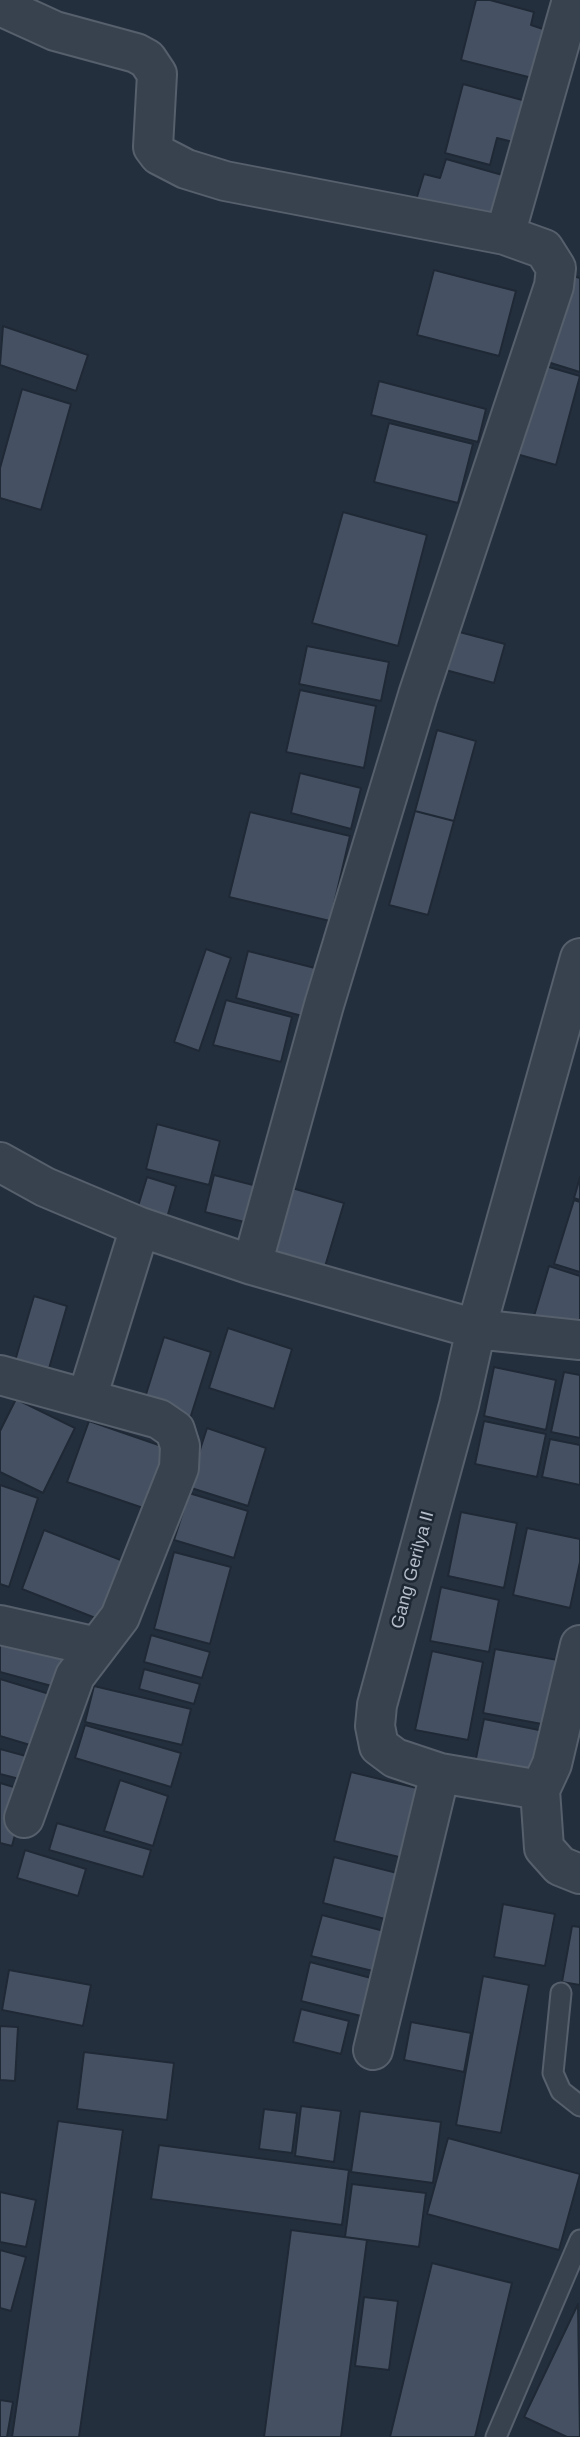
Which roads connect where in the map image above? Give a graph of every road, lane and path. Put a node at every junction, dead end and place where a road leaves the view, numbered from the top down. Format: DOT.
graph roads {
  1 [pos="572,0"];
  2 [pos="0,6"];
  3 [pos="505,235"];
  4 [pos="580,958"];
  5 [pos="0,1162"];
  6 [pos="140,1227"];
  7 [pos="252,1265"];
  8 [pos="476,1329"];
  9 [pos="580,1340"];
  10 [pos="0,1375"];
  11 [pos="87,1398"];
  12 [pos="0,1625"];
  13 [pos="580,1645"];
  14 [pos="97,1647"];
  15 [pos="440,1773"];
  16 [pos="540,1790"];
  17 [pos="24,1818"];
  18 [pos="580,1874"];
  19 [pos="561,1993"];
  20 [pos="373,2050"];
  21 [pos="580,2106"];
  22 [pos="580,2240"];
  23 [pos="496,2437"];
  1 -- 3 [label="street"];
  2 -- 3 [label="street"];
  3 -- 7 [label="street"];
  4 -- 8 [label="street, Gang Gerilya II"];
  5 -- 6 [label="street"];
  6 -- 7 [label="street"];
  6 -- 11 [label="street"];
  7 -- 8 [label="street"];
  8 -- 9 [label="street"];
  8 -- 15 [label="street, Gang Gerilya II"];
  10 -- 11 [label="street"];
  11 -- 14 [label="street"];
  12 -- 14 [label="street"];
  13 -- 16 [label="street"];
  14 -- 17 [label="street"];
  15 -- 16 [label="street, Gang Gerilya II"];
  15 -- 20 [label="street"];
  16 -- 18 [label="street"];
  19 -- 21 [label="lane"];
  22 -- 23 [label="lane"];
}
